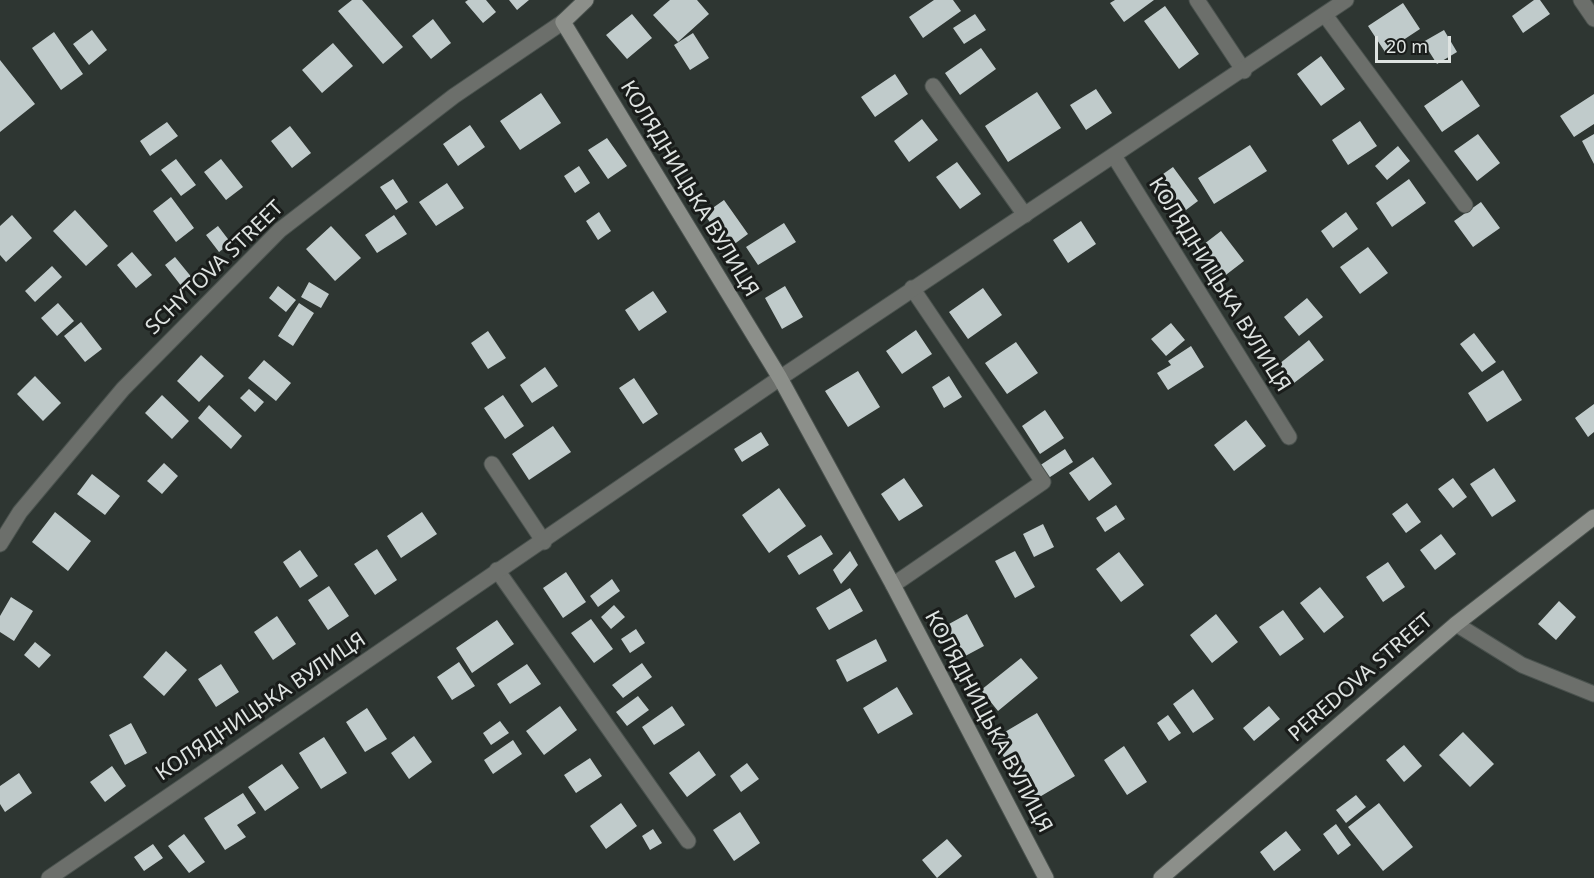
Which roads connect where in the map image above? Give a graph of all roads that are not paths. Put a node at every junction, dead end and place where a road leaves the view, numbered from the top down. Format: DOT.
graph roads {
  1 [pos="586,0"];
  2 [pos="1197,0"];
  3 [pos="1346,0"];
  4 [pos="1581,0"];
  5 [pos="1325,15"];
  6 [pos="1594,19"];
  7 [pos="562,22"];
  8 [pos="1244,71"];
  9 [pos="933,86"];
  10 [pos="1114,156"];
  11 [pos="1465,205"];
  12 [pos="1025,215"];
  13 [pos="912,288"];
  14 [pos="780,378"];
  15 [pos="1289,437"];
  16 [pos="492,464"];
  17 [pos="1594,517"];
  18 [pos="544,542"];
  19 [pos="0,544"];
  20 [pos="497,570"];
  21 [pos="893,585"];
  22 [pos="1456,624"];
  23 [pos="1594,694"];
  24 [pos="688,841"];
  25 [pos="49,878"];
  26 [pos="1046,878"];
  27 [pos="1161,878"];
  1 -- 7 [label="street, SCHYTOVA STREET"];
  2 -- 8 [label="street"];
  3 -- 5 [label="street, КОЛЯДНИЦЬКА ВУЛИЦЯ"];
  4 -- 6 [label="street"];
  5 -- 8 [label="street, КОЛЯДНИЦЬКА ВУЛИЦЯ"];
  5 -- 11 [label="street"];
  7 -- 14 [label="street, КОЛЯДНИЦЬКА ВУЛИЦЯ"];
  7 -- 19 [label="street, SCHYTOVA STREET"];
  8 -- 10 [label="street, КОЛЯДНИЦЬКА ВУЛИЦЯ"];
  9 -- 12 [label="street"];
  10 -- 12 [label="street, КОЛЯДНИЦЬКА ВУЛИЦЯ"];
  10 -- 15 [label="street, КОЛЯДНИЦЬКА ВУЛИЦЯ"];
  12 -- 13 [label="street, КОЛЯДНИЦЬКА ВУЛИЦЯ"];
  13 -- 14 [label="street, КОЛЯДНИЦЬКА ВУЛИЦЯ"];
  13 -- 21 [label="street"];
  14 -- 18 [label="street, КОЛЯДНИЦЬКА ВУЛИЦЯ"];
  14 -- 21 [label="street, КОЛЯДНИЦЬКА ВУЛИЦЯ"];
  16 -- 18 [label="street"];
  17 -- 22 [label="street, PEREDOVA STREET"];
  18 -- 20 [label="street, КОЛЯДНИЦЬКА ВУЛИЦЯ"];
  20 -- 24 [label="street"];
  20 -- 25 [label="street, КОЛЯДНИЦЬКА ВУЛИЦЯ"];
  21 -- 26 [label="street, КОЛЯДНИЦЬКА ВУЛИЦЯ"];
  22 -- 23 [label="street"];
  22 -- 27 [label="street, PEREDOVA STREET"];
}
